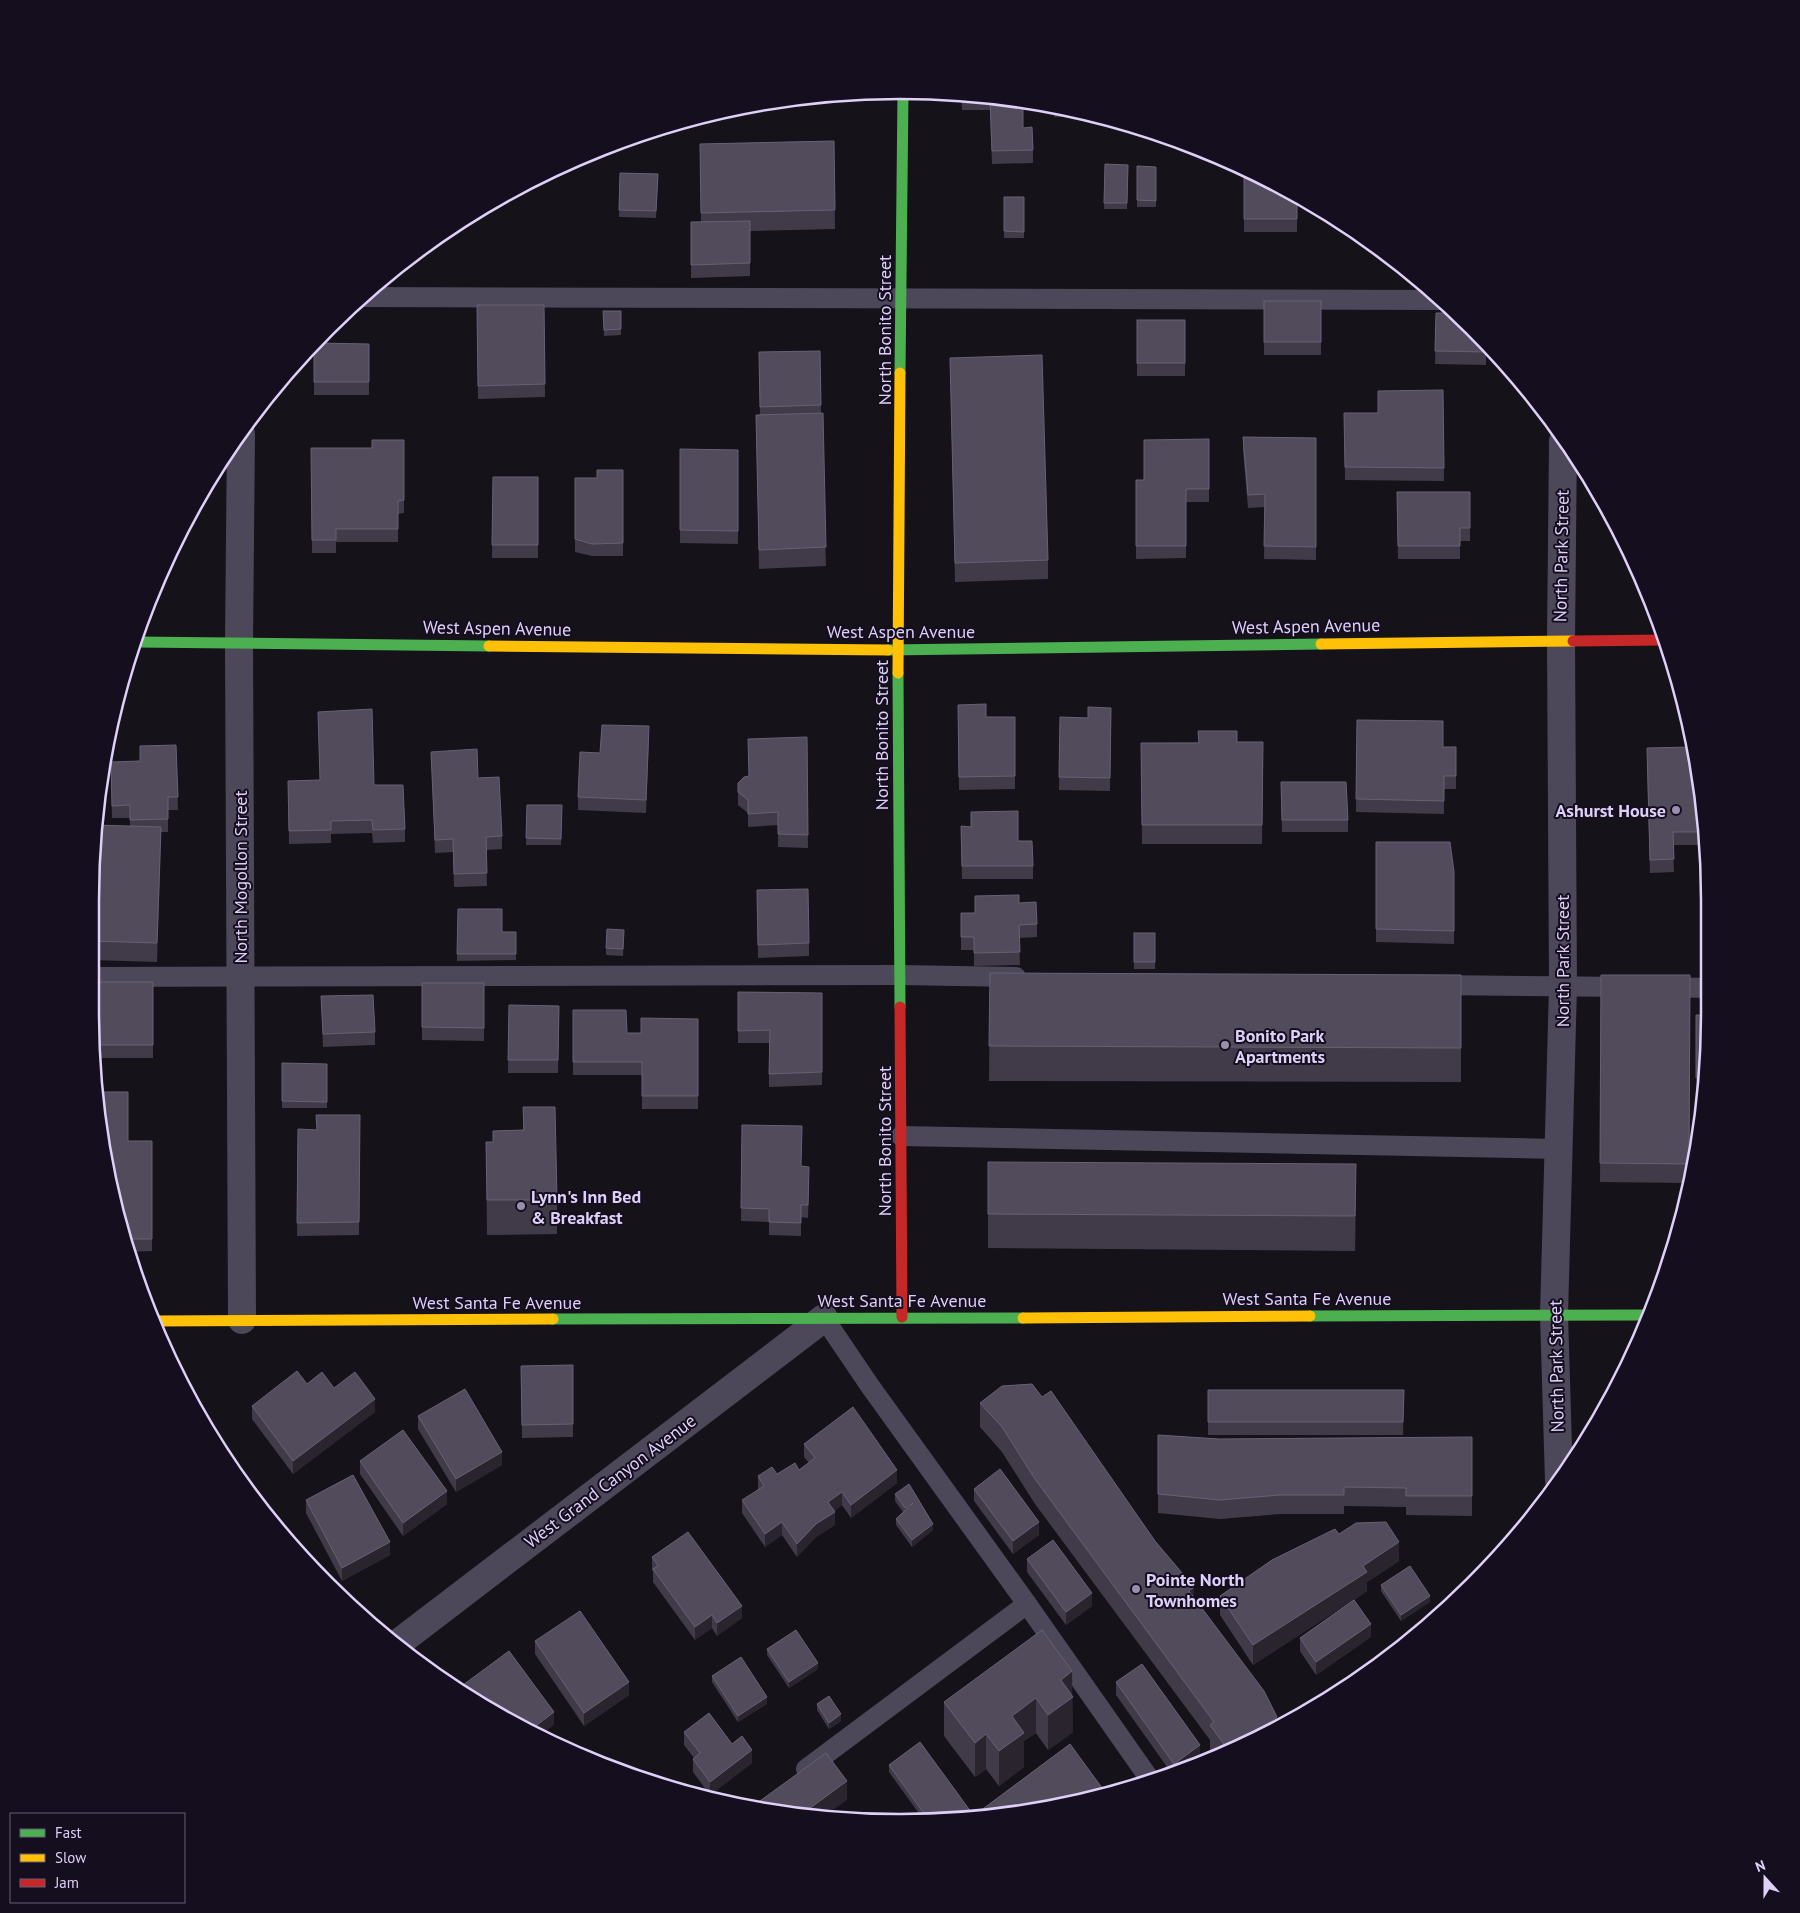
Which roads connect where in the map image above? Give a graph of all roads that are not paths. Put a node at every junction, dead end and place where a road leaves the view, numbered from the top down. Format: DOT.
graph roads {
  1 [pos="903,99"];
  2 [pos="373,297"];
  3 [pos="902,298"];
  4 [pos="1430,300"];
  5 [pos="241,445"];
  6 [pos="1562,449"];
  7 [pos="1561,640"];
  8 [pos="1658,640"];
  9 [pos="141,642"];
  10 [pos="238,643"];
  11 [pos="898,650"];
  12 [pos="900,975"];
  13 [pos="99,977"];
  14 [pos="240,977"];
  15 [pos="1039,977"];
  16 [pos="1414,984"];
  17 [pos="1563,987"];
  18 [pos="1701,988"];
  19 [pos="901,1136"];
  20 [pos="1558,1148"];
  21 [pos="1554,1315"];
  22 [pos="1642,1315"];
  23 [pos="824,1318"];
  24 [pos="902,1318"];
  25 [pos="242,1320"];
  26 [pos="160,1321"];
  27 [pos="1559,1469"];
  28 [pos="1027,1604"];
  29 [pos="401,1640"];
  30 [pos="1146,1775"];
  31 [pos="788,1782"];
  1 -- 3 [label="street, North Bonito Street"];
  2 -- 3 [label="lane"];
  3 -- 4 [label="lane"];
  3 -- 11 [label="street, North Bonito Street"];
  5 -- 10 [label="street, North Mogollon Street"];
  6 -- 7 [label="street, North Park Street"];
  7 -- 8 [label="street, West Aspen Avenue"];
  7 -- 11 [label="street, West Aspen Avenue"];
  7 -- 17 [label="street, North Park Street"];
  9 -- 10 [label="street, West Aspen Avenue"];
  10 -- 11 [label="street, West Aspen Avenue"];
  10 -- 14 [label="street, North Mogollon Street"];
  11 -- 12 [label="street, North Bonito Street"];
  12 -- 14 [label="lane"];
  12 -- 15 [label="lane"];
  12 -- 19 [label="street, North Bonito Street"];
  13 -- 14 [label="lane"];
  14 -- 25 [label="street, North Mogollon Street"];
  16 -- 17 [label="lane"];
  17 -- 18 [label="lane"];
  17 -- 20 [label="street, North Park Street"];
  19 -- 20 [label="lane"];
  19 -- 24 [label="street, North Bonito Street"];
  20 -- 21 [label="street, North Park Street"];
  21 -- 22 [label="street, West Santa Fe Avenue"];
  21 -- 24 [label="street, West Santa Fe Avenue"];
  21 -- 27 [label="street, North Park Street"];
  23 -- 24 [label="street, West Santa Fe Avenue"];
  23 -- 25 [label="street, West Santa Fe Avenue"];
  23 -- 28 [label="lane"];
  23 -- 29 [label="street, West Grand Canyon Avenue"];
  25 -- 26 [label="street, West Santa Fe Avenue"];
  28 -- 30 [label="lane"];
  28 -- 31 [label="lane"];
}
